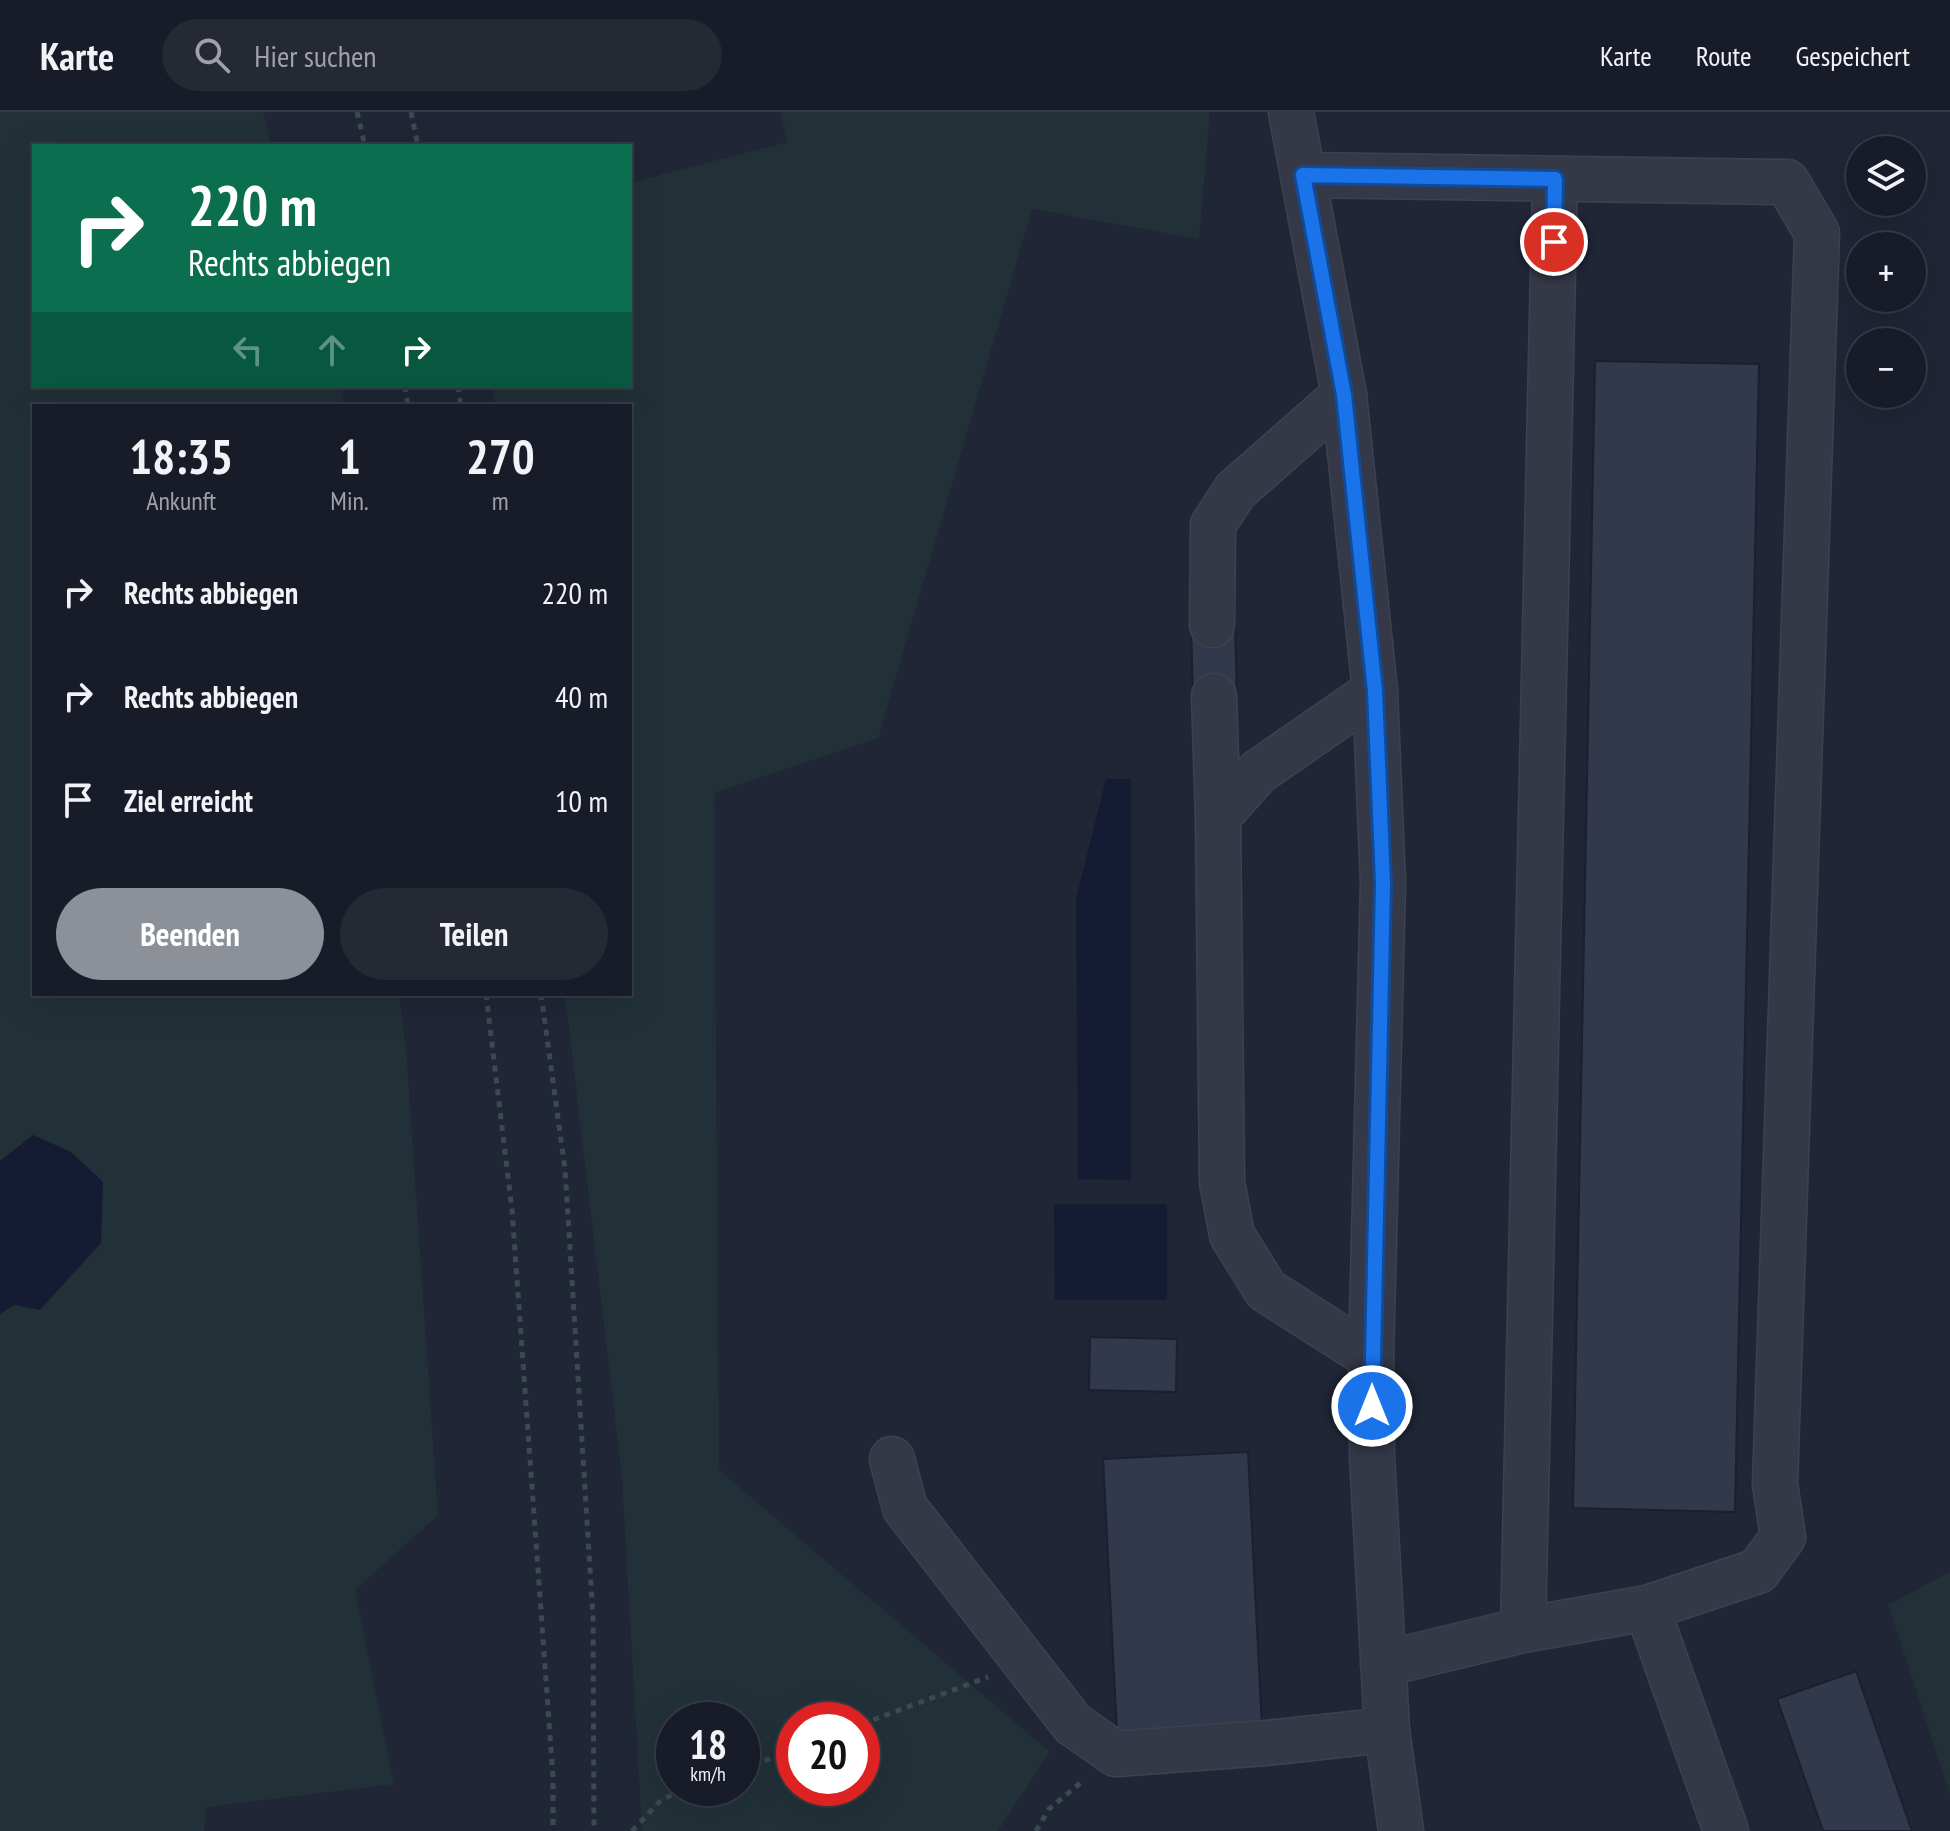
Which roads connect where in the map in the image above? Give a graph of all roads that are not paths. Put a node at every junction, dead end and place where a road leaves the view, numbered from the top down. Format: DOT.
graph roads {
  1 [pos="1291,112"];
  2 [pos="1303,175"];
  3 [pos="1555,179"];
  4 [pos="1344,395"];
  5 [pos="1212,625"];
  6 [pos="1375,691"];
  7 [pos="1214,696"];
  8 [pos="1218,817"];
  9 [pos="1371,1357"];
  10 [pos="892,1459"];
  11 [pos="1647,1608"];
  12 [pos="1523,1630"];
  13 [pos="1383,1664"];
  14 [pos="1387,1730"];
  15 [pos="1401,1831"];
  16 [pos="1726,1831"];
  1 -- 2 [label="lane"];
  2 -- 3 [label="lane"];
  2 -- 4 [label="lane"];
  3 -- 11 [label="lane"];
  3 -- 12 [label="lane"];
  4 -- 5 [label="lane"];
  4 -- 6 [label="lane"];
  6 -- 8 [label="lane"];
  6 -- 9 [label="lane"];
  7 -- 8 [label="lane"];
  8 -- 9 [label="lane"];
  9 -- 13 [label="lane"];
  10 -- 14 [label="lane"];
  11 -- 12 [label="lane"];
  11 -- 16 [label="lane"];
  12 -- 13 [label="lane"];
  13 -- 14 [label="lane"];
  14 -- 15 [label="lane"];
}
